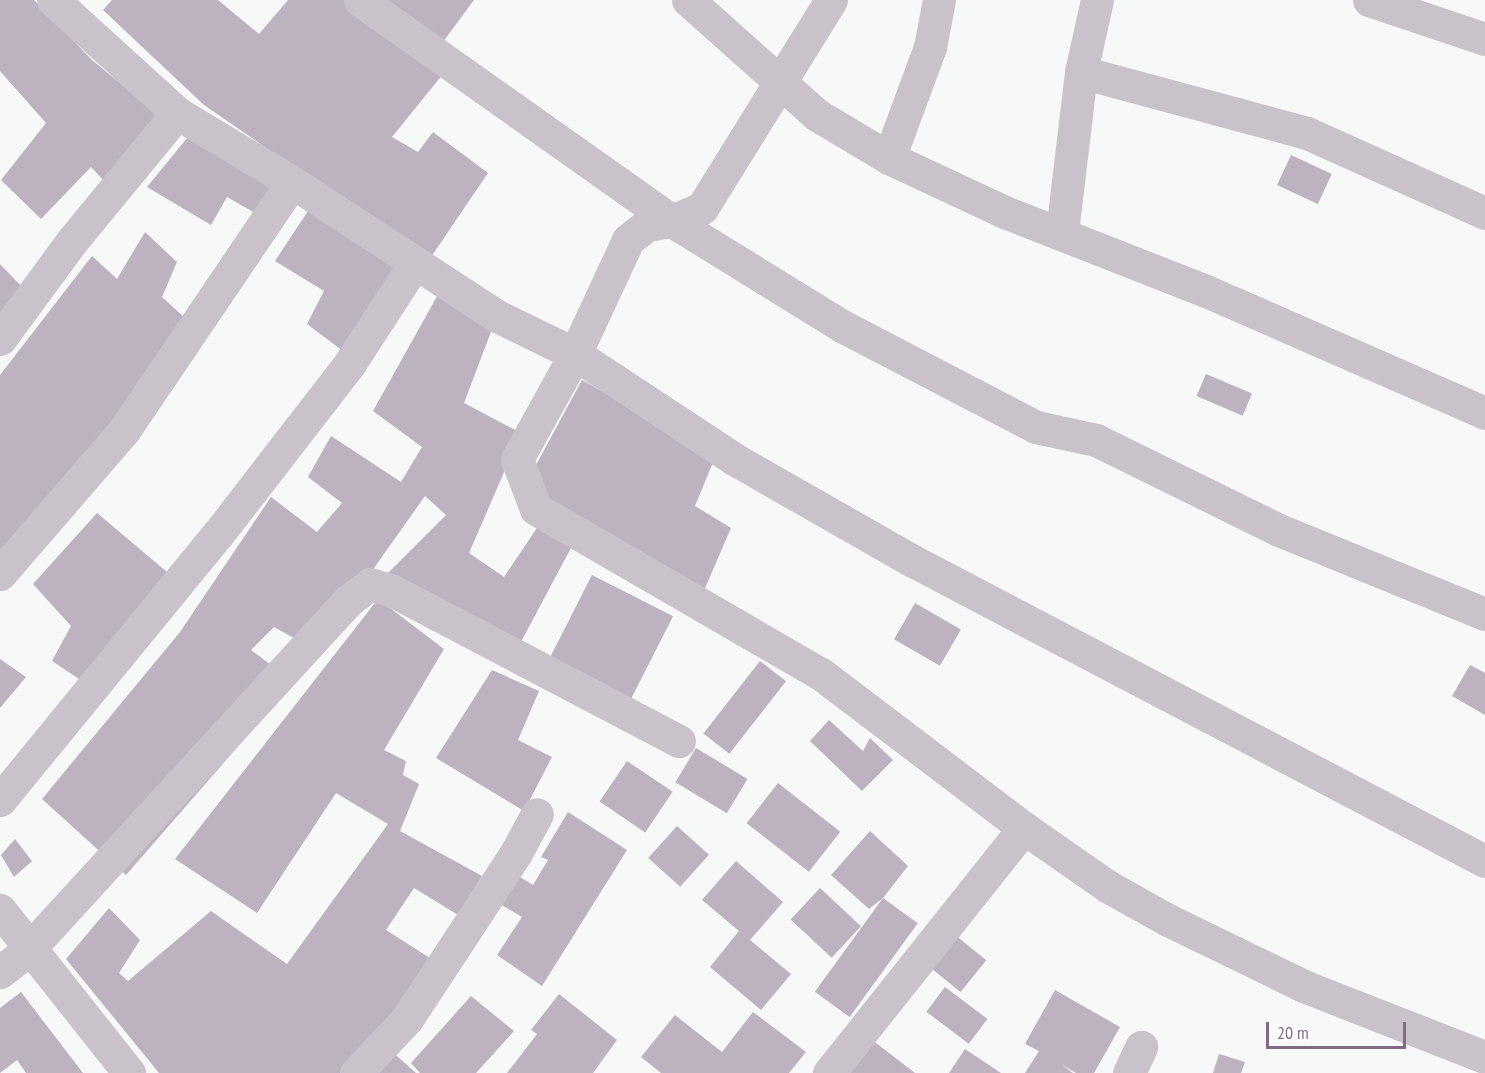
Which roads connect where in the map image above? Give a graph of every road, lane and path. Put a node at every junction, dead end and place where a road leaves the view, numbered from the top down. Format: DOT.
graph roads {
  1 [pos="53,0"];
  2 [pos="360,0"];
  3 [pos="688,0"];
  4 [pos="831,0"];
  5 [pos="939,0"];
  6 [pos="1097,0"];
  7 [pos="1369,0"];
  8 [pos="1485,39"];
  9 [pos="1081,72"];
  10 [pos="778,84"];
  11 [pos="177,113"];
  12 [pos="889,158"];
  13 [pos="292,182"];
  14 [pos="1485,213"];
  15 [pos="672,221"];
  16 [pos="1062,232"];
  17 [pos="415,263"];
  18 [pos="0,339"];
  19 [pos="575,354"];
  20 [pos="1485,413"];
  21 [pos="0,574"];
  22 [pos="1485,614"];
  23 [pos="679,741"];
  24 [pos="0,800"];
  25 [pos="537,814"];
  26 [pos="1024,828"];
  27 [pos="1485,861"];
  28 [pos="0,910"];
  29 [pos="29,949"];
  30 [pos="0,972"];
  31 [pos="1485,1057"];
  32 [pos="118,1069"];
  33 [pos="356,1073"];
  34 [pos="829,1073"];
  1 -- 11 [label="street"];
  2 -- 15 [label="street"];
  3 -- 10 [label="street"];
  4 -- 10 [label="street"];
  5 -- 12 [label="street"];
  6 -- 9 [label="street"];
  7 -- 8 [label="street"];
  9 -- 14 [label="street"];
  9 -- 16 [label="street"];
  10 -- 12 [label="street"];
  10 -- 15 [label="street"];
  11 -- 13 [label="street"];
  11 -- 18 [label="street"];
  12 -- 16 [label="street"];
  13 -- 17 [label="street"];
  13 -- 21 [label="street"];
  15 -- 19 [label="street"];
  15 -- 22 [label="street"];
  16 -- 20 [label="street"];
  17 -- 19 [label="street"];
  17 -- 24 [label="street"];
  19 -- 26 [label="street"];
  19 -- 27 [label="street"];
  23 -- 29 [label="street"];
  25 -- 33 [label="street"];
  26 -- 31 [label="street"];
  26 -- 34 [label="street"];
  28 -- 29 [label="street"];
  29 -- 30 [label="street"];
  29 -- 32 [label="street"];
}
